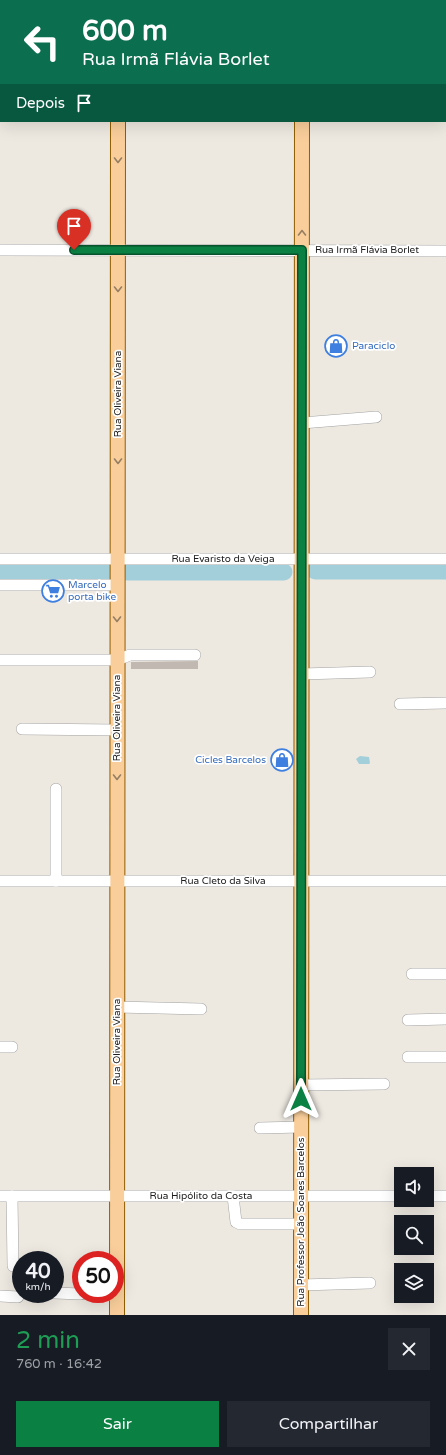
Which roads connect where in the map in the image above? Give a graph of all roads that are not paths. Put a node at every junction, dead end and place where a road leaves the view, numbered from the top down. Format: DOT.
graph roads {
  1 [pos="118,122"];
  2 [pos="302,122"];
  3 [pos="0,250"];
  4 [pos="118,250"];
  5 [pos="302,250"];
  6 [pos="446,250"];
  7 [pos="376,417"];
  8 [pos="302,423"];
  9 [pos="0,559"];
  10 [pos="118,559"];
  11 [pos="302,559"];
  12 [pos="446,559"];
  13 [pos="0,585"];
  14 [pos="117,585"];
  15 [pos="195,655"];
  16 [pos="0,660"];
  17 [pos="117,660"];
  18 [pos="370,672"];
  19 [pos="302,674"];
  20 [pos="446,703"];
  21 [pos="400,704"];
  22 [pos="22,730"];
  23 [pos="117,730"];
  24 [pos="56,789"];
  25 [pos="0,881"];
  26 [pos="56,881"];
  27 [pos="117,881"];
  28 [pos="302,881"];
  29 [pos="446,881"];
  30 [pos="412,974"];
  31 [pos="446,974"];
  32 [pos="117,1007"];
  33 [pos="201,1009"];
  34 [pos="446,1019"];
  35 [pos="408,1020"];
  36 [pos="0,1047"];
  37 [pos="12,1047"];
  38 [pos="408,1057"];
  39 [pos="446,1057"];
  40 [pos="384,1084"];
  41 [pos="301,1085"];
  42 [pos="301,1127"];
  43 [pos="260,1128"];
  44 [pos="0,1196"];
  45 [pos="12,1196"];
  46 [pos="117,1196"];
  47 [pos="233,1196"];
  48 [pos="301,1196"];
  49 [pos="394,1196"];
  50 [pos="434,1196"];
  51 [pos="446,1196"];
  52 [pos="301,1224"];
  53 [pos="13,1251"];
  54 [pos="117,1251"];
  55 [pos="370,1283"];
  56 [pos="301,1285"];
  57 [pos="0,1296"];
  58 [pos="12,1297"];
  59 [pos="117,1303"];
  60 [pos="117,1315"];
  61 [pos="301,1315"];
  1 -- 4 [label="main road, Rua Oliveira Viana, one-way"];
  5 -- 2 [label="main road, Rua Professor João Soares Barcelos, one-way"];
  3 -- 4 [label="street, Rua Irmã Flávia Borlet"];
  4 -- 5 [label="street, Rua Irmã Flávia Borlet"];
  4 -- 10 [label="main road, Rua Oliveira Viana, one-way"];
  5 -- 6 [label="street, Rua Irmã Flávia Borlet"];
  5 -- 8 [label="main road, Rua Professor João Soares Barcelos"];
  7 -- 8 [label="street"];
  8 -- 11 [label="main road, Rua Professor João Soares Barcelos"];
  9 -- 10 [label="street, Rua Evaristo da Veiga"];
  10 -- 11 [label="street, Rua Evaristo da Veiga"];
  10 -- 14 [label="main road, Rua Oliveira Viana"];
  11 -- 12 [label="street, Rua Evaristo da Veiga"];
  11 -- 19 [label="main road, Rua Professor João Soares Barcelos"];
  13 -- 14 [label="street"];
  14 -- 17 [label="main road, Rua Oliveira Viana, one-way"];
  15 -- 17 [label="street"];
  16 -- 17 [label="street"];
  17 -- 23 [label="main road, Rua Oliveira Viana"];
  18 -- 19 [label="street"];
  19 -- 28 [label="main road, Rua Professor João Soares Barcelos"];
  20 -- 21 [label="street"];
  22 -- 23 [label="street"];
  23 -- 27 [label="main road, Rua Oliveira Viana, one-way"];
  24 -- 26 [label="street"];
  25 -- 26 [label="street, Rua Cleto da Silva"];
  26 -- 27 [label="street, Rua Cleto da Silva"];
  27 -- 28 [label="street, Rua Cleto da Silva"];
  27 -- 32 [label="main road, Rua Oliveira Viana"];
  28 -- 29 [label="street, Rua Cleto da Silva"];
  28 -- 41 [label="main road, Rua Professor João Soares Barcelos"];
  30 -- 31 [label="street"];
  32 -- 33 [label="street"];
  32 -- 46 [label="main road, Rua Oliveira Viana"];
  34 -- 35 [label="street"];
  36 -- 37 [label="street"];
  38 -- 39 [label="street"];
  40 -- 41 [label="street"];
  41 -- 42 [label="main road, Rua Professor João Soares Barcelos"];
  42 -- 43 [label="street"];
  42 -- 48 [label="main road, Rua Professor João Soares Barcelos"];
  44 -- 45 [label="street, Rua Hipólito da Costa"];
  45 -- 46 [label="street, Rua Hipólito da Costa"];
  45 -- 53 [label="street"];
  46 -- 47 [label="street, Rua Hipólito da Costa"];
  46 -- 54 [label="main road, Rua Oliveira Viana"];
  47 -- 48 [label="street, Rua Hipólito da Costa"];
  47 -- 52 [label="street"];
  48 -- 49 [label="street, Rua Hipólito da Costa"];
  48 -- 52 [label="main road, Rua Professor João Soares Barcelos"];
  50 -- 51 [label="street"];
  52 -- 56 [label="main road, Rua Professor João Soares Barcelos"];
  55 -- 56 [label="street"];
  56 -- 61 [label="main road, Rua Professor João Soares Barcelos"];
  57 -- 58 [label="street"];
  59 -- 60 [label="main road, Rua Oliveira Viana"];
}
